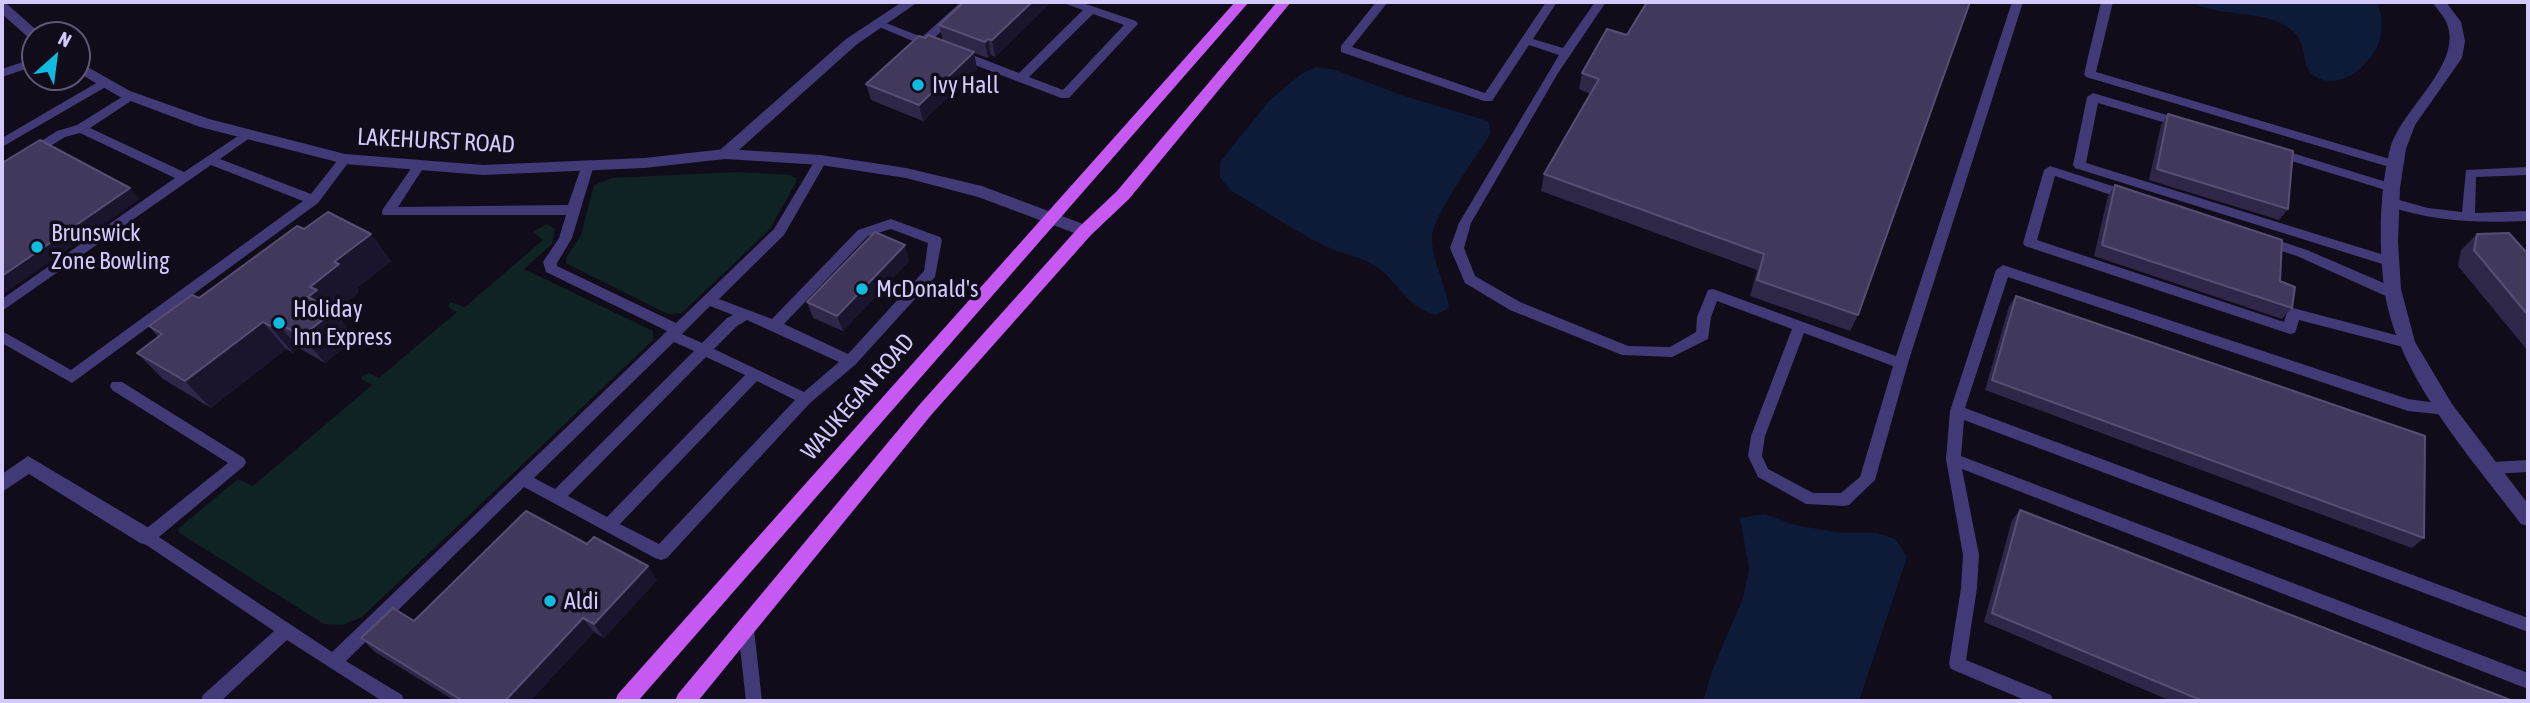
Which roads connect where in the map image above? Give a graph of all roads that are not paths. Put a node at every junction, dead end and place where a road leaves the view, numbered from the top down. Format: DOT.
graph roads {
  1 [pos="911,2"];
  2 [pos="967,2"];
  3 [pos="1070,2"];
  4 [pos="1242,2"];
  5 [pos="1284,2"];
  6 [pos="1382,2"];
  7 [pos="1551,2"];
  8 [pos="1600,2"];
  9 [pos="2018,2"];
  10 [pos="2107,2"];
  11 [pos="2440,2"];
  12 [pos="2,6"];
  13 [pos="1091,9"];
  14 [pos="21,23"];
  15 [pos="878,24"];
  16 [pos="1525,40"];
  17 [pos="923,41"];
  18 [pos="1565,53"];
  19 [pos="21,67"];
  20 [pos="2,73"];
  21 [pos="91,74"];
  22 [pos="2099,77"];
  23 [pos="1021,78"];
  24 [pos="105,82"];
  25 [pos="130,96"];
  26 [pos="2093,97"];
  27 [pos="2,127"];
  28 [pos="81,128"];
  29 [pos="2195,128"];
  30 [pos="247,134"];
  31 [pos="4,142"];
  32 [pos="2260,148"];
  33 [pos="725,155"];
  34 [pos="345,159"];
  35 [pos="209,160"];
  36 [pos="821,160"];
  37 [pos="2396,164"];
  38 [pos="588,165"];
  39 [pos="418,167"];
  40 [pos="2528,171"];
  41 [pos="2,172"];
  42 [pos="185,178"];
  43 [pos="2392,196"];
  44 [pos="313,200"];
  45 [pos="2143,201"];
  46 [pos="573,211"];
  47 [pos="2528,216"];
  48 [pos="1052,217"];
  49 [pos="2468,218"];
  50 [pos="1085,231"];
  51 [pos="2249,236"];
  52 [pos="2392,262"];
  53 [pos="2395,295"];
  54 [pos="708,300"];
  55 [pos="2,306"];
  56 [pos="746,315"];
  57 [pos="774,325"];
  58 [pos="1800,326"];
  59 [pos="675,332"];
  60 [pos="2,335"];
  61 [pos="2407,343"];
  62 [pos="704,350"];
  63 [pos="850,361"];
  64 [pos="1901,363"];
  65 [pos="755,374"];
  66 [pos="117,386"];
  67 [pos="805,398"];
  68 [pos="2446,409"];
  69 [pos="1956,411"];
  70 [pos="1954,459"];
  71 [pos="2528,466"];
  72 [pos="2492,468"];
  73 [pos="523,479"];
  74 [pos="2,484"];
  75 [pos="556,497"];
  76 [pos="2528,517"];
  77 [pos="609,525"];
  78 [pos="146,537"];
  79 [pos="2528,625"];
  80 [pos="746,629"];
  81 [pos="286,631"];
  82 [pos="333,662"];
  83 [pos="2528,681"];
  84 [pos="209,701"];
  85 [pos="396,701"];
  86 [pos="625,701"];
  87 [pos="685,701"];
  88 [pos="754,701"];
  89 [pos="2045,701"];
  1 -- 15 [label="street"];
  2 -- 17 [label="lane"];
  3 -- 13 [label="lane"];
  4 -- 48 [label="main road, WAUKEGAN ROAD"];
  5 -- 50 [label="main road"];
  6 -- 16 [label="lane"];
  7 -- 16 [label="lane"];
  8 -- 18 [label="lane"];
  9 -- 64 [label="lane"];
  10 -- 22 [label="lane"];
  11 -- 37 [label="street"];
  12 -- 14 [label="street"];
  13 -- 23 [label="lane"];
  13 -- 23 [label="lane"];
  15 -- 17 [label="lane"];
  15 -- 33 [label="street"];
  16 -- 18 [label="lane"];
  17 -- 23 [label="lane"];
  18 -- 58 [label="lane"];
  19 -- 20 [label="lane"];
  21 -- 24 [label="street, LAKEHURST ROAD"];
  22 -- 26 [label="lane"];
  22 -- 37 [label="lane"];
  24 -- 25 [label="street, LAKEHURST ROAD"];
  24 -- 31 [label="lane"];
  25 -- 28 [label="lane"];
  25 -- 30 [label="street, LAKEHURST ROAD"];
  26 -- 29 [label="lane"];
  26 -- 52 [label="lane"];
  27 -- 31 [label="lane"];
  28 -- 41 [label="lane"];
  28 -- 42 [label="lane"];
  30 -- 34 [label="street, LAKEHURST ROAD"];
  30 -- 35 [label="lane"];
  32 -- 43 [label="lane"];
  33 -- 36 [label="street, LAKEHURST ROAD"];
  33 -- 38 [label="street, LAKEHURST ROAD"];
  34 -- 39 [label="street, LAKEHURST ROAD"];
  34 -- 44 [label="lane"];
  35 -- 42 [label="lane"];
  35 -- 44 [label="lane"];
  36 -- 48 [label="street, LAKEHURST ROAD"];
  36 -- 54 [label="lane"];
  37 -- 43 [label="street"];
  38 -- 39 [label="street, LAKEHURST ROAD"];
  38 -- 46 [label="lane"];
  39 -- 46 [label="lane"];
  40 -- 49 [label="lane"];
  42 -- 55 [label="lane"];
  43 -- 49 [label="lane"];
  43 -- 52 [label="street"];
  44 -- 60 [label="lane"];
  45 -- 61 [label="lane"];
  46 -- 59 [label="lane"];
  47 -- 49 [label="lane"];
  48 -- 50 [label="street, LAKEHURST ROAD"];
  48 -- 86 [label="main road, WAUKEGAN ROAD"];
  50 -- 80 [label="main road"];
  51 -- 53 [label="lane"];
  52 -- 53 [label="street"];
  53 -- 61 [label="street"];
  54 -- 56 [label="lane"];
  54 -- 59 [label="lane"];
  56 -- 57 [label="lane"];
  56 -- 62 [label="lane"];
  57 -- 63 [label="lane"];
  57 -- 63 [label="lane"];
  58 -- 64 [label="lane"];
  58 -- 64 [label="lane"];
  59 -- 62 [label="lane"];
  59 -- 73 [label="lane"];
  61 -- 68 [label="street"];
  62 -- 65 [label="lane"];
  62 -- 75 [label="lane"];
  63 -- 67 [label="lane"];
  65 -- 67 [label="lane"];
  65 -- 77 [label="lane"];
  66 -- 78 [label="lane"];
  67 -- 77 [label="lane"];
  68 -- 69 [label="lane"];
  68 -- 72 [label="street"];
  69 -- 70 [label="lane"];
  69 -- 79 [label="lane"];
  70 -- 83 [label="lane"];
  70 -- 89 [label="lane"];
  71 -- 72 [label="lane"];
  72 -- 76 [label="street"];
  73 -- 75 [label="lane"];
  73 -- 82 [label="lane"];
  74 -- 78 [label="street"];
  75 -- 77 [label="lane"];
  78 -- 81 [label="lane"];
  80 -- 87 [label="main road"];
  80 -- 88 [label="lane"];
  81 -- 82 [label="lane"];
  81 -- 84 [label="lane"];
  82 -- 85 [label="lane"];
}
